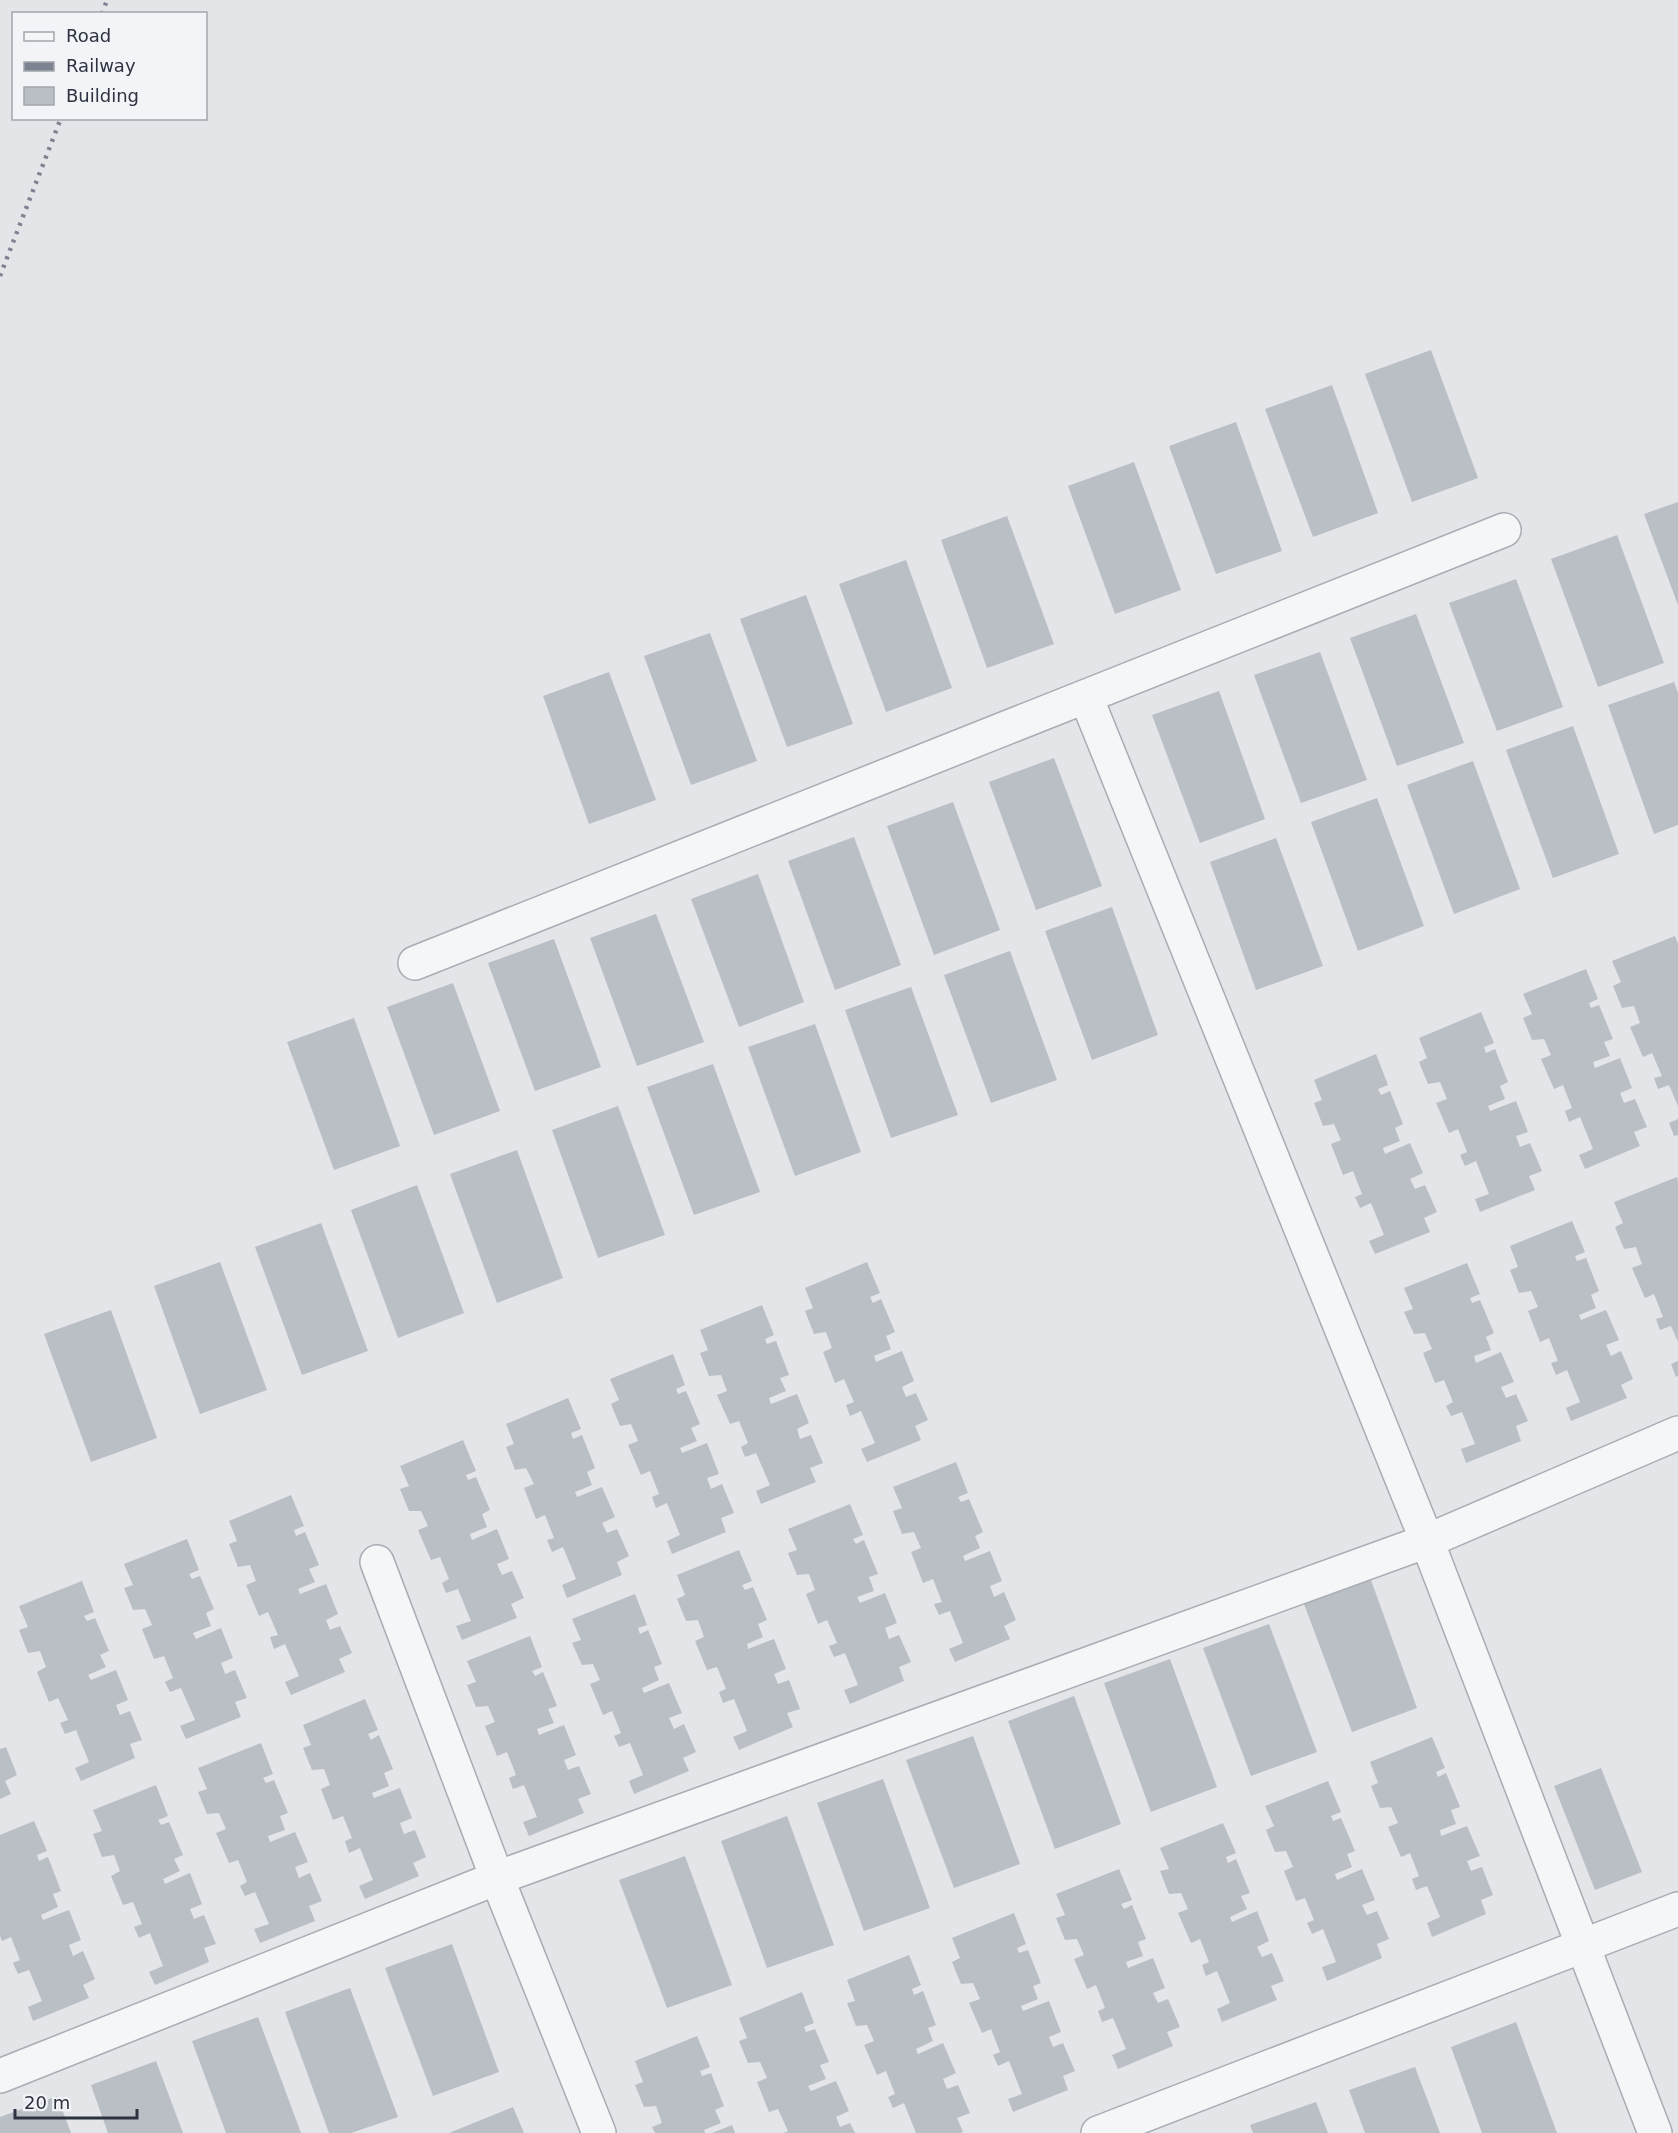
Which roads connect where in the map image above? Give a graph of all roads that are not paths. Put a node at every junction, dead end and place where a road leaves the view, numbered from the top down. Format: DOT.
graph roads {
  1 [pos="1504,530"];
  2 [pos="1086,697"];
  3 [pos="415,963"];
  4 [pos="1678,1433"];
  5 [pos="1427,1541"];
  6 [pos="377,1562"];
  7 [pos="496,1878"];
  8 [pos="1678,1909"];
  9 [pos="1582,1947"];
  10 [pos="0,2076"];
  11 [pos="599,2133"];
  12 [pos="1098,2133"];
  13 [pos="1655,2133"];
  1 -- 2 [label="street"];
  2 -- 3 [label="street"];
  2 -- 5 [label="street"];
  4 -- 5 [label="street"];
  5 -- 7 [label="street"];
  5 -- 9 [label="street"];
  6 -- 7 [label="street"];
  7 -- 10 [label="street"];
  7 -- 11 [label="street"];
  8 -- 9 [label="street"];
  9 -- 12 [label="street"];
  9 -- 13 [label="street"];
}
